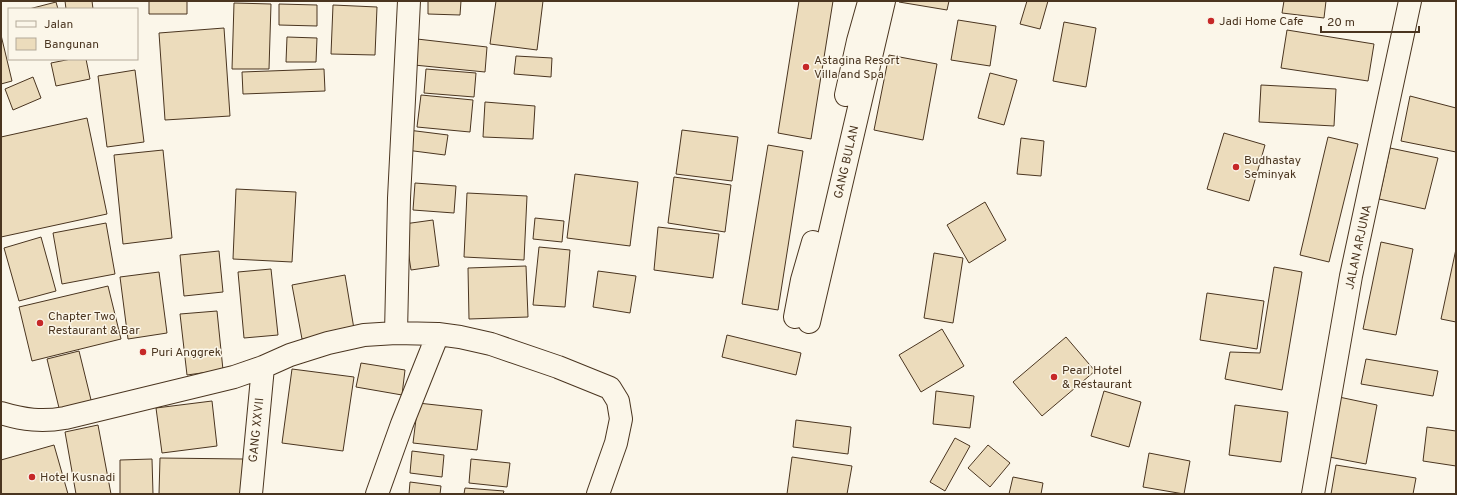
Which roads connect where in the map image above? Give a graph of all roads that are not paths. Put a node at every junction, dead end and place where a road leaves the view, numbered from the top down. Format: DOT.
graph roads {
  1 [pos="409,1"];
  2 [pos="869,1"];
  3 [pos="884,1"];
  4 [pos="1410,1"];
  5 [pos="396,333"];
  6 [pos="438,334"];
  7 [pos="263,367"];
  8 [pos="1,413"];
  9 [pos="250,494"];
  10 [pos="377,494"];
  11 [pos="598,494"];
  12 [pos="1313,494"];
  1 -- 5 [label="street"];
  2 -- 3 [label="street, GANG BULAN"];
  4 -- 12 [label="street, JALAN ARJUNA"];
  5 -- 6 [label="street"];
  5 -- 7 [label="street"];
  6 -- 10 [label="street"];
  6 -- 11 [label="street"];
  7 -- 8 [label="street"];
  7 -- 9 [label="street, GANG XXVII"];
}
